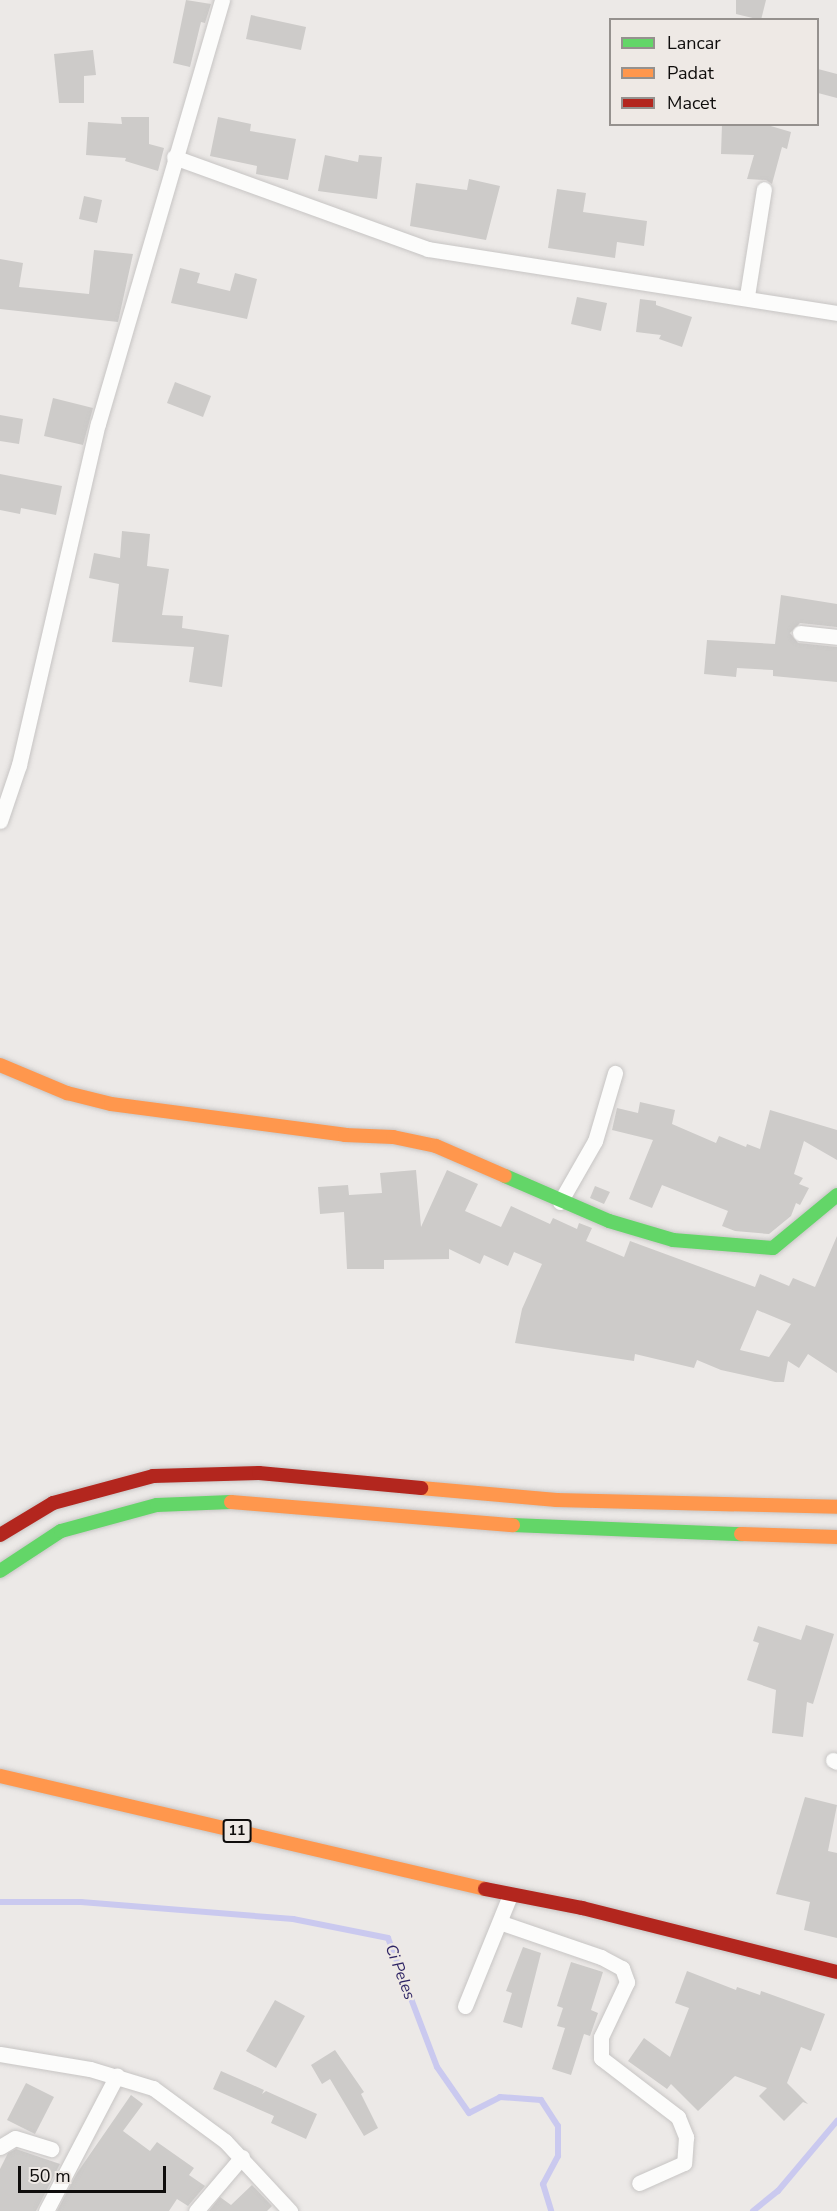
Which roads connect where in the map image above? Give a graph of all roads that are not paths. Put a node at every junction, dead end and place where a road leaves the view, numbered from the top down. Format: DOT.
graph roads {
  1 [pos="222,0"];
  2 [pos="174,157"];
  3 [pos="764,189"];
  4 [pos="747,296"];
  5 [pos="837,313"];
  6 [pos="800,633"];
  7 [pos="837,637"];
  8 [pos="0,821"];
  9 [pos="0,1065"];
  10 [pos="615,1072"];
  11 [pos="837,1195"];
  12 [pos="560,1202"];
  13 [pos="837,1507"];
  14 [pos="0,1535"];
  15 [pos="837,1537"];
  16 [pos="0,1571"];
  17 [pos="0,1776"];
  18 [pos="510,1895"];
  19 [pos="502,1923"];
  20 [pos="837,1972"];
  21 [pos="465,2006"];
  22 [pos="0,2054"];
  23 [pos="117,2075"];
  24 [pos="0,2146"];
  25 [pos="51,2149"];
  26 [pos="242,2157"];
  27 [pos="639,2183"];
  28 [pos="46,2211"];
  29 [pos="196,2211"];
  30 [pos="290,2211"];
  1 -- 2 [label="street"];
  2 -- 4 [label="street"];
  2 -- 8 [label="street"];
  3 -- 4 [label="street"];
  4 -- 5 [label="street"];
  6 -- 7 [label="street"];
  9 -- 12 [label="main road"];
  10 -- 12 [label="street"];
  11 -- 12 [label="main road"];
  13 -- 14 [label="main road"];
  15 -- 16 [label="main road"];
  17 -- 18 [label="main road, 11"];
  18 -- 19 [label="street"];
  18 -- 20 [label="main road, 11"];
  19 -- 21 [label="street"];
  19 -- 27 [label="street"];
  22 -- 23 [label="street"];
  23 -- 26 [label="street"];
  23 -- 28 [label="street"];
  24 -- 25 [label="street"];
  26 -- 29 [label="street"];
  26 -- 30 [label="street"];
}
